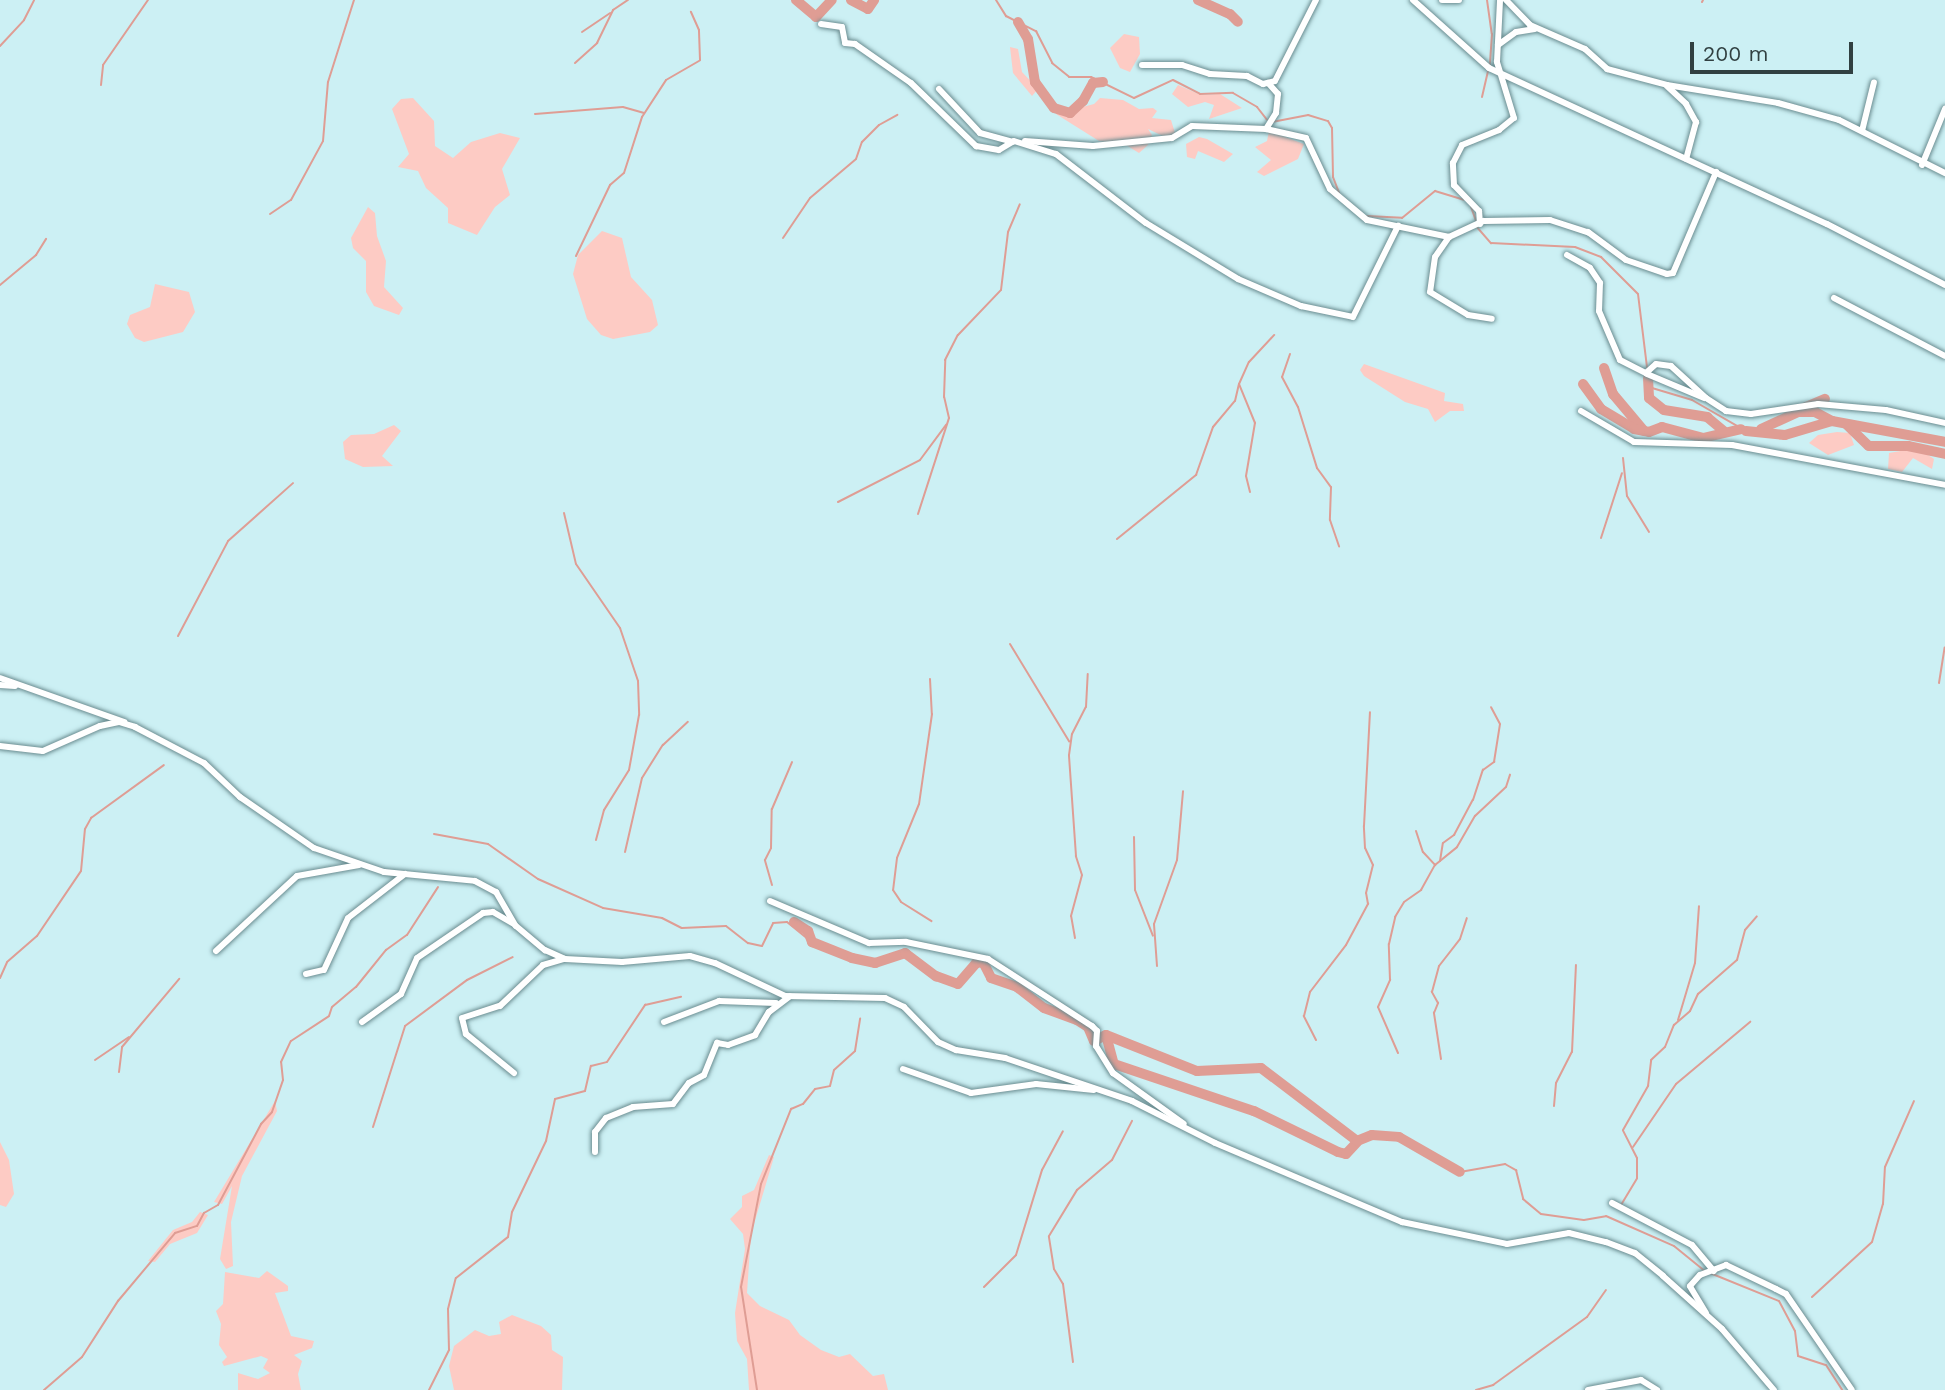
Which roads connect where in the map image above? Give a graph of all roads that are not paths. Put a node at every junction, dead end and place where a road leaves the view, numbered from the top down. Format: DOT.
graph roads {
  1 [pos="1316,0"];
  2 [pos="1413,0"];
  3 [pos="1442,0"];
  4 [pos="1456,0"];
  5 [pos="1500,0"];
  6 [pos="1506,0"];
  7 [pos="821,24"];
  8 [pos="1540,29"];
  9 [pos="1498,45"];
  10 [pos="1142,65"];
  11 [pos="1503,75"];
  12 [pos="1874,82"];
  13 [pos="1268,83"];
  14 [pos="1667,85"];
  15 [pos="939,89"];
  16 [pos="1945,109"];
  17 [pos="1266,129"];
  18 [pos="1862,131"];
  19 [pos="1014,141"];
  20 [pos="1686,159"];
  21 [pos="1922,164"];
  22 [pos="1716,172"];
  23 [pos="1945,173"];
  24 [pos="1480,224"];
  25 [pos="1398,226"];
  26 [pos="1449,237"];
  27 [pos="1567,255"];
  28 [pos="1945,285"];
  29 [pos="1834,298"];
  30 [pos="1492,319"];
  31 [pos="1945,356"];
  32 [pos="1646,373"];
  33 [pos="1706,398"];
  34 [pos="1581,411"];
  35 [pos="1945,424"];
  36 [pos="1945,485"];
  37 [pos="0,678"];
  38 [pos="0,685"];
  39 [pos="27,686"];
  40 [pos="135,727"];
  41 [pos="0,747"];
  42 [pos="360,865"];
  43 [pos="405,874"];
  44 [pos="769,901"];
  45 [pos="516,926"];
  46 [pos="216,951"];
  47 [pos="565,959"];
  48 [pos="306,974"];
  49 [pos="790,996"];
  50 [pos="778,1003"];
  51 [pos="362,1022"];
  52 [pos="664,1022"];
  53 [pos="903,1069"];
  54 [pos="514,1073"];
  55 [pos="1106,1091"];
  56 [pos="1193,1133"];
  57 [pos="595,1152"];
  58 [pos="1612,1203"];
  59 [pos="1714,1271"];
  60 [pos="1711,1319"];
  61 [pos="1588,1390"];
  62 [pos="1657,1390"];
  63 [pos="1774,1390"];
  64 [pos="1852,1390"];
  1 -- 13 [label="street"];
  2 -- 11 [label="street"];
  3 -- 4 [label="street"];
  5 -- 9 [label="street"];
  6 -- 8 [label="street"];
  7 -- 19 [label="street"];
  8 -- 9 [label="street"];
  8 -- 14 [label="street"];
  9 -- 11 [label="street"];
  10 -- 13 [label="street"];
  11 -- 20 [label="street"];
  11 -- 24 [label="street"];
  12 -- 18 [label="street"];
  13 -- 17 [label="street"];
  14 -- 18 [label="street"];
  14 -- 20 [label="street"];
  15 -- 19 [label="street"];
  16 -- 21 [label="street"];
  17 -- 19 [label="street"];
  17 -- 25 [label="street"];
  18 -- 21 [label="street"];
  19 -- 25 [label="street"];
  20 -- 22 [label="street"];
  21 -- 23 [label="street"];
  22 -- 24 [label="street"];
  22 -- 28 [label="street"];
  24 -- 26 [label="street"];
  25 -- 26 [label="street"];
  26 -- 30 [label="street"];
  27 -- 32 [label="street"];
  29 -- 31 [label="street"];
  32 -- 33 [label="street"];
  32 -- 33 [label="street"];
  33 -- 35 [label="street"];
  34 -- 36 [label="street"];
  37 -- 39 [label="street"];
  38 -- 39 [label="street"];
  39 -- 40 [label="street"];
  40 -- 41 [label="street"];
  40 -- 42 [label="street"];
  42 -- 43 [label="street"];
  42 -- 46 [label="street"];
  43 -- 45 [label="street"];
  43 -- 48 [label="street"];
  44 -- 56 [label="street"];
  45 -- 47 [label="street"];
  45 -- 51 [label="street"];
  47 -- 49 [label="street"];
  47 -- 54 [label="street"];
  49 -- 50 [label="street"];
  49 -- 55 [label="street"];
  50 -- 52 [label="street"];
  50 -- 57 [label="street"];
  53 -- 55 [label="street"];
  55 -- 56 [label="street"];
  56 -- 60 [label="street"];
  58 -- 59 [label="street"];
  59 -- 60 [label="street"];
  59 -- 64 [label="street"];
  60 -- 63 [label="street"];
  61 -- 62 [label="street"];
}
